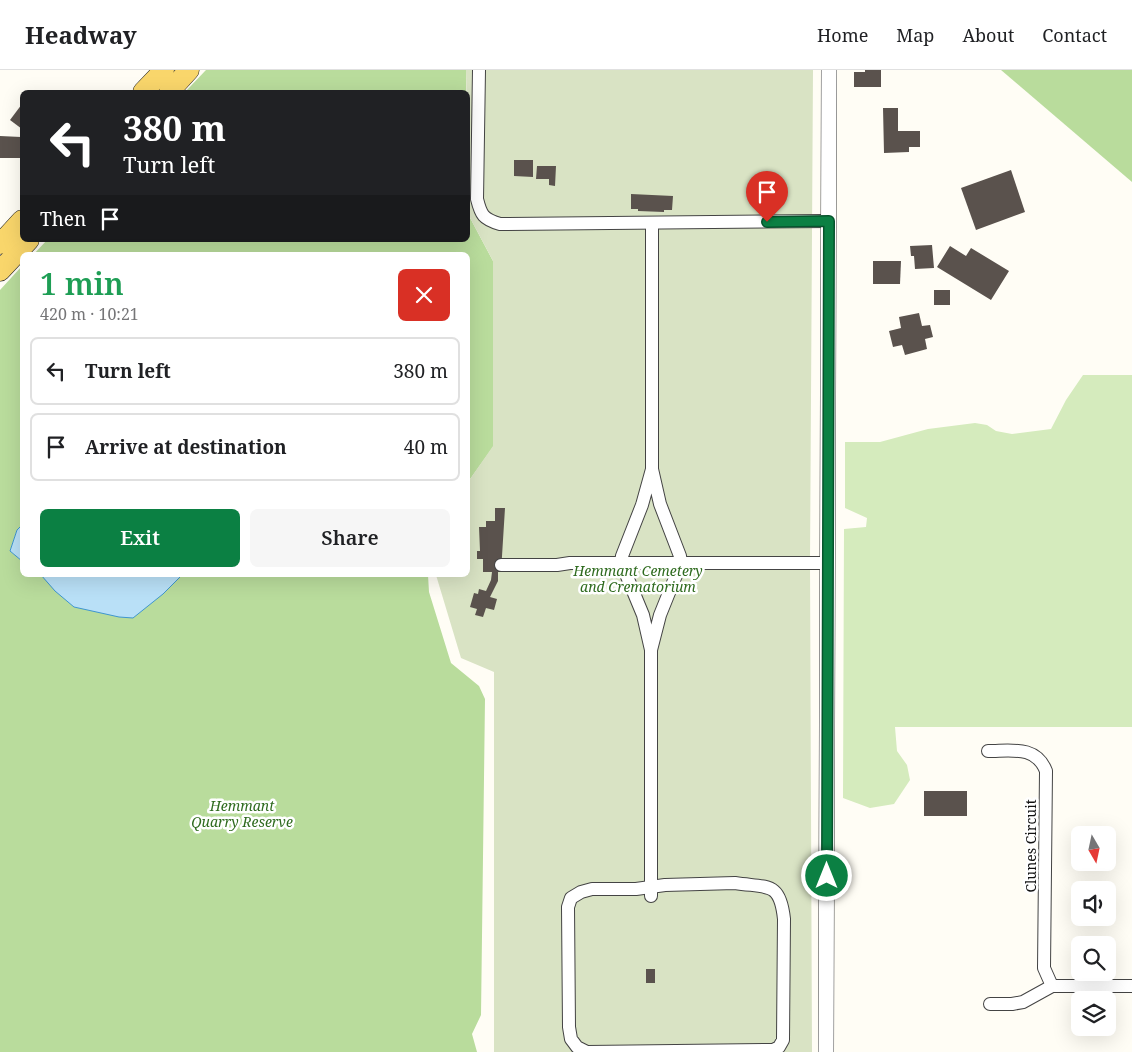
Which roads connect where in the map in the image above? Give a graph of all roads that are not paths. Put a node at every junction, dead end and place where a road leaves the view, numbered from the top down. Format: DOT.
graph roads {
  1 [pos="164,70"];
  2 [pos="190,70"];
  3 [pos="479,70"];
  4 [pos="829,70"];
  5 [pos="145,90"];
  6 [pos="171,90"];
  7 [pos="829,221"];
  8 [pos="20,222"];
  9 [pos="652,223"];
  10 [pos="27,242"];
  11 [pos="0,244"];
  12 [pos="0,271"];
  13 [pos="652,469"];
  14 [pos="660,504"];
  15 [pos="642,505"];
  16 [pos="621,562"];
  17 [pos="681,563"];
  18 [pos="828,563"];
  19 [pos="501,565"];
  20 [pos="660,615"];
  21 [pos="642,616"];
  22 [pos="651,650"];
  23 [pos="988,751"];
  24 [pos="651,892"];
  25 [pos="1052,986"];
  26 [pos="1132,986"];
  27 [pos="990,1004"];
  28 [pos="650,1052"];
  29 [pos="826,1052"];
  1 -- 5 [label="main road"];
  2 -- 6 [label="main road"];
  3 -- 9 [label="street"];
  4 -- 7 [label="street"];
  7 -- 9 [label="street"];
  7 -- 18 [label="street"];
  8 -- 11 [label="main road"];
  9 -- 13 [label="street"];
  10 -- 12 [label="main road"];
  13 -- 14 [label="street"];
  13 -- 15 [label="street"];
  14 -- 15 [label="street"];
  14 -- 17 [label="street"];
  15 -- 16 [label="street"];
  16 -- 17 [label="street"];
  16 -- 19 [label="street"];
  16 -- 21 [label="street"];
  17 -- 18 [label="street"];
  17 -- 20 [label="street"];
  18 -- 29 [label="street"];
  20 -- 21 [label="street"];
  20 -- 22 [label="street"];
  21 -- 22 [label="street"];
  22 -- 24 [label="street"];
  23 -- 25 [label="street, Clunes Circuit"];
  24 -- 28 [label="street"];
  24 -- 28 [label="street"];
  25 -- 26 [label="street"];
  25 -- 27 [label="street"];
}
